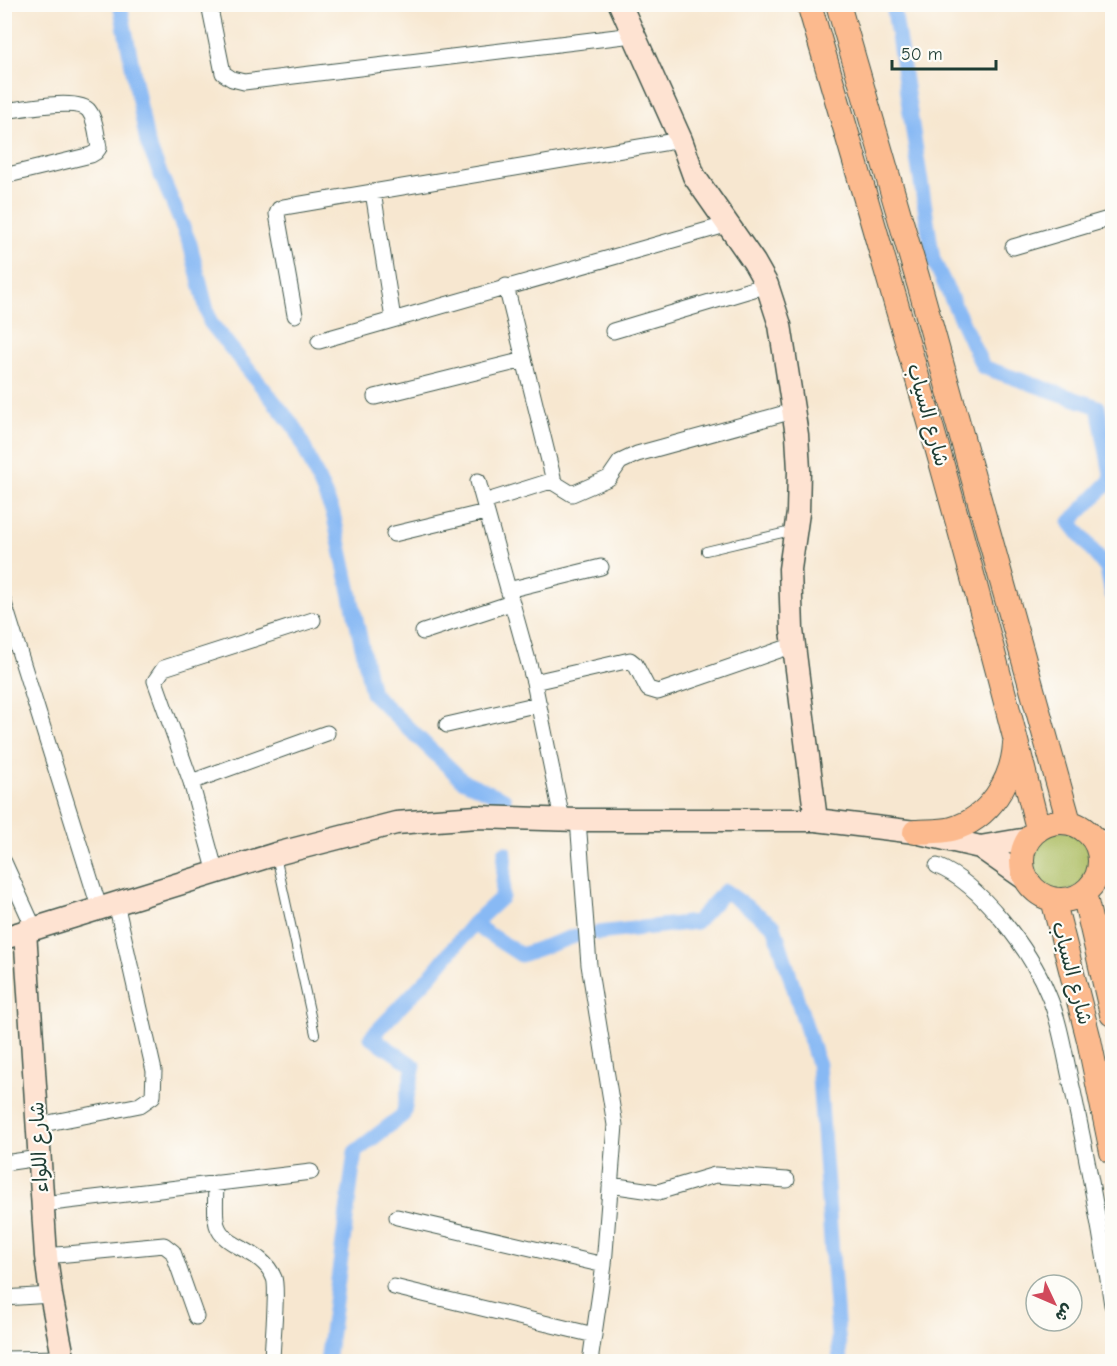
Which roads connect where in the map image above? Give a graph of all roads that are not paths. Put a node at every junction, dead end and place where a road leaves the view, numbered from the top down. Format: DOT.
graph roads {
  1 [pos="209,4"];
  2 [pos="620,4"];
  3 [pos="809,4"];
  4 [pos="838,4"];
  5 [pos="633,35"];
  6 [pos="4,111"];
  7 [pos="681,140"];
  8 [pos="4,176"];
  9 [pos="373,192"];
  10 [pos="1113,218"];
  11 [pos="729,224"];
  12 [pos="1013,247"];
  13 [pos="766,285"];
  14 [pos="506,286"];
  15 [pos="296,315"];
  16 [pos="393,319"];
  17 [pos="613,331"];
  18 [pos="319,341"];
  19 [pos="524,360"];
  20 [pos="375,397"];
  21 [pos="793,411"];
  22 [pos="551,481"];
  23 [pos="478,482"];
  24 [pos="485,507"];
  25 [pos="796,530"];
  26 [pos="394,534"];
  27 [pos="706,551"];
  28 [pos="601,567"];
  29 [pos="509,596"];
  30 [pos="4,603"];
  31 [pos="313,620"];
  32 [pos="423,632"];
  33 [pos="794,645"];
  34 [pos="534,682"];
  35 [pos="539,704"];
  36 [pos="447,725"];
  37 [pos="327,733"];
  38 [pos="1016,739"];
  39 [pos="191,782"];
  40 [pos="570,819"];
  41 [pos="816,820"];
  42 [pos="1069,822"];
  43 [pos="915,832"];
  44 [pos="1033,834"];
  45 [pos="1103,842"];
  46 [pos="980,847"];
  47 [pos="276,854"];
  48 [pos="4,862"];
  49 [pos="1106,865"];
  50 [pos="937,866"];
  51 [pos="216,873"];
  52 [pos="1027,880"];
  53 [pos="1084,893"];
  54 [pos="1053,899"];
  55 [pos="108,905"];
  56 [pos="1113,925"];
  57 [pos="21,932"];
  58 [pos="1107,988"];
  59 [pos="1113,1014"];
  60 [pos="315,1034"];
  61 [pos="38,1125"];
  62 [pos="1113,1152"];
  63 [pos="39,1158"];
  64 [pos="4,1163"];
  65 [pos="311,1172"];
  66 [pos="787,1180"];
  67 [pos="216,1183"];
  68 [pos="610,1185"];
  69 [pos="43,1204"];
  70 [pos="397,1217"];
  71 [pos="46,1256"];
  72 [pos="604,1265"];
  73 [pos="394,1287"];
  74 [pos="51,1295"];
  75 [pos="4,1299"];
  76 [pos="1113,1305"];
  77 [pos="196,1317"];
  78 [pos="594,1335"];
  79 [pos="4,1359"];
  80 [pos="63,1360"];
  81 [pos="272,1362"];
  82 [pos="590,1362"];
  1 -- 5 [label="street"];
  2 -- 5 [label="street"];
  3 -- 38 [label="main road, شارع السياب"];
  4 -- 42 [label="main road, شارع السياب"];
  5 -- 7 [label="street"];
  6 -- 8 [label="street"];
  7 -- 9 [label="street"];
  7 -- 11 [label="street"];
  9 -- 15 [label="street"];
  9 -- 16 [label="street"];
  10 -- 12 [label="street"];
  11 -- 13 [label="street"];
  11 -- 14 [label="street"];
  13 -- 17 [label="street"];
  13 -- 21 [label="street"];
  14 -- 16 [label="street"];
  14 -- 19 [label="street"];
  16 -- 18 [label="street"];
  19 -- 20 [label="street"];
  19 -- 22 [label="street"];
  21 -- 22 [label="street"];
  21 -- 25 [label="street"];
  22 -- 24 [label="street"];
  23 -- 24 [label="street"];
  24 -- 26 [label="street"];
  24 -- 29 [label="street"];
  25 -- 27 [label="lane"];
  25 -- 33 [label="street"];
  28 -- 29 [label="street"];
  29 -- 32 [label="street"];
  29 -- 34 [label="street"];
  30 -- 55 [label="street"];
  31 -- 39 [label="street"];
  33 -- 34 [label="street"];
  33 -- 41 [label="street"];
  34 -- 35 [label="street"];
  35 -- 36 [label="street"];
  35 -- 40 [label="street"];
  37 -- 39 [label="street"];
  38 -- 43 [label="main road"];
  38 -- 44 [label="main road, شارع السياب"];
  39 -- 51 [label="street"];
  40 -- 41 [label="street"];
  40 -- 47 [label="street"];
  40 -- 68 [label="street"];
  41 -- 43 [label="street"];
  42 -- 44 [label="main road"];
  42 -- 45 [label="main road"];
  43 -- 46 [label="street"];
  44 -- 46 [label="street"];
  44 -- 52 [label="main road"];
  45 -- 49 [label="main road"];
  46 -- 52 [label="street"];
  47 -- 51 [label="street"];
  47 -- 60 [label="lane"];
  48 -- 57 [label="street"];
  49 -- 53 [label="main road"];
  50 -- 76 [label="street"];
  51 -- 55 [label="street"];
  52 -- 54 [label="main road"];
  53 -- 54 [label="main road"];
  53 -- 58 [label="main road, شارع السياب"];
  54 -- 62 [label="main road, شارع السياب"];
  55 -- 57 [label="street"];
  55 -- 61 [label="street"];
  56 -- 58 [label="main road"];
  57 -- 61 [label="street, شارع اللواء"];
  58 -- 59 [label="main road, شارع السياب"];
  61 -- 63 [label="street, شارع اللواء"];
  63 -- 64 [label="street"];
  63 -- 69 [label="street, شارع اللواء"];
  65 -- 67 [label="street"];
  66 -- 68 [label="street"];
  67 -- 69 [label="street"];
  67 -- 81 [label="street"];
  68 -- 72 [label="street"];
  69 -- 71 [label="street, شارع اللواء"];
  70 -- 72 [label="street"];
  71 -- 74 [label="street, شارع اللواء"];
  71 -- 77 [label="street"];
  72 -- 78 [label="street"];
  73 -- 78 [label="street"];
  74 -- 75 [label="street"];
  74 -- 80 [label="street, شارع اللواء"];
  78 -- 82 [label="street"];
  79 -- 80 [label="street"];
}
